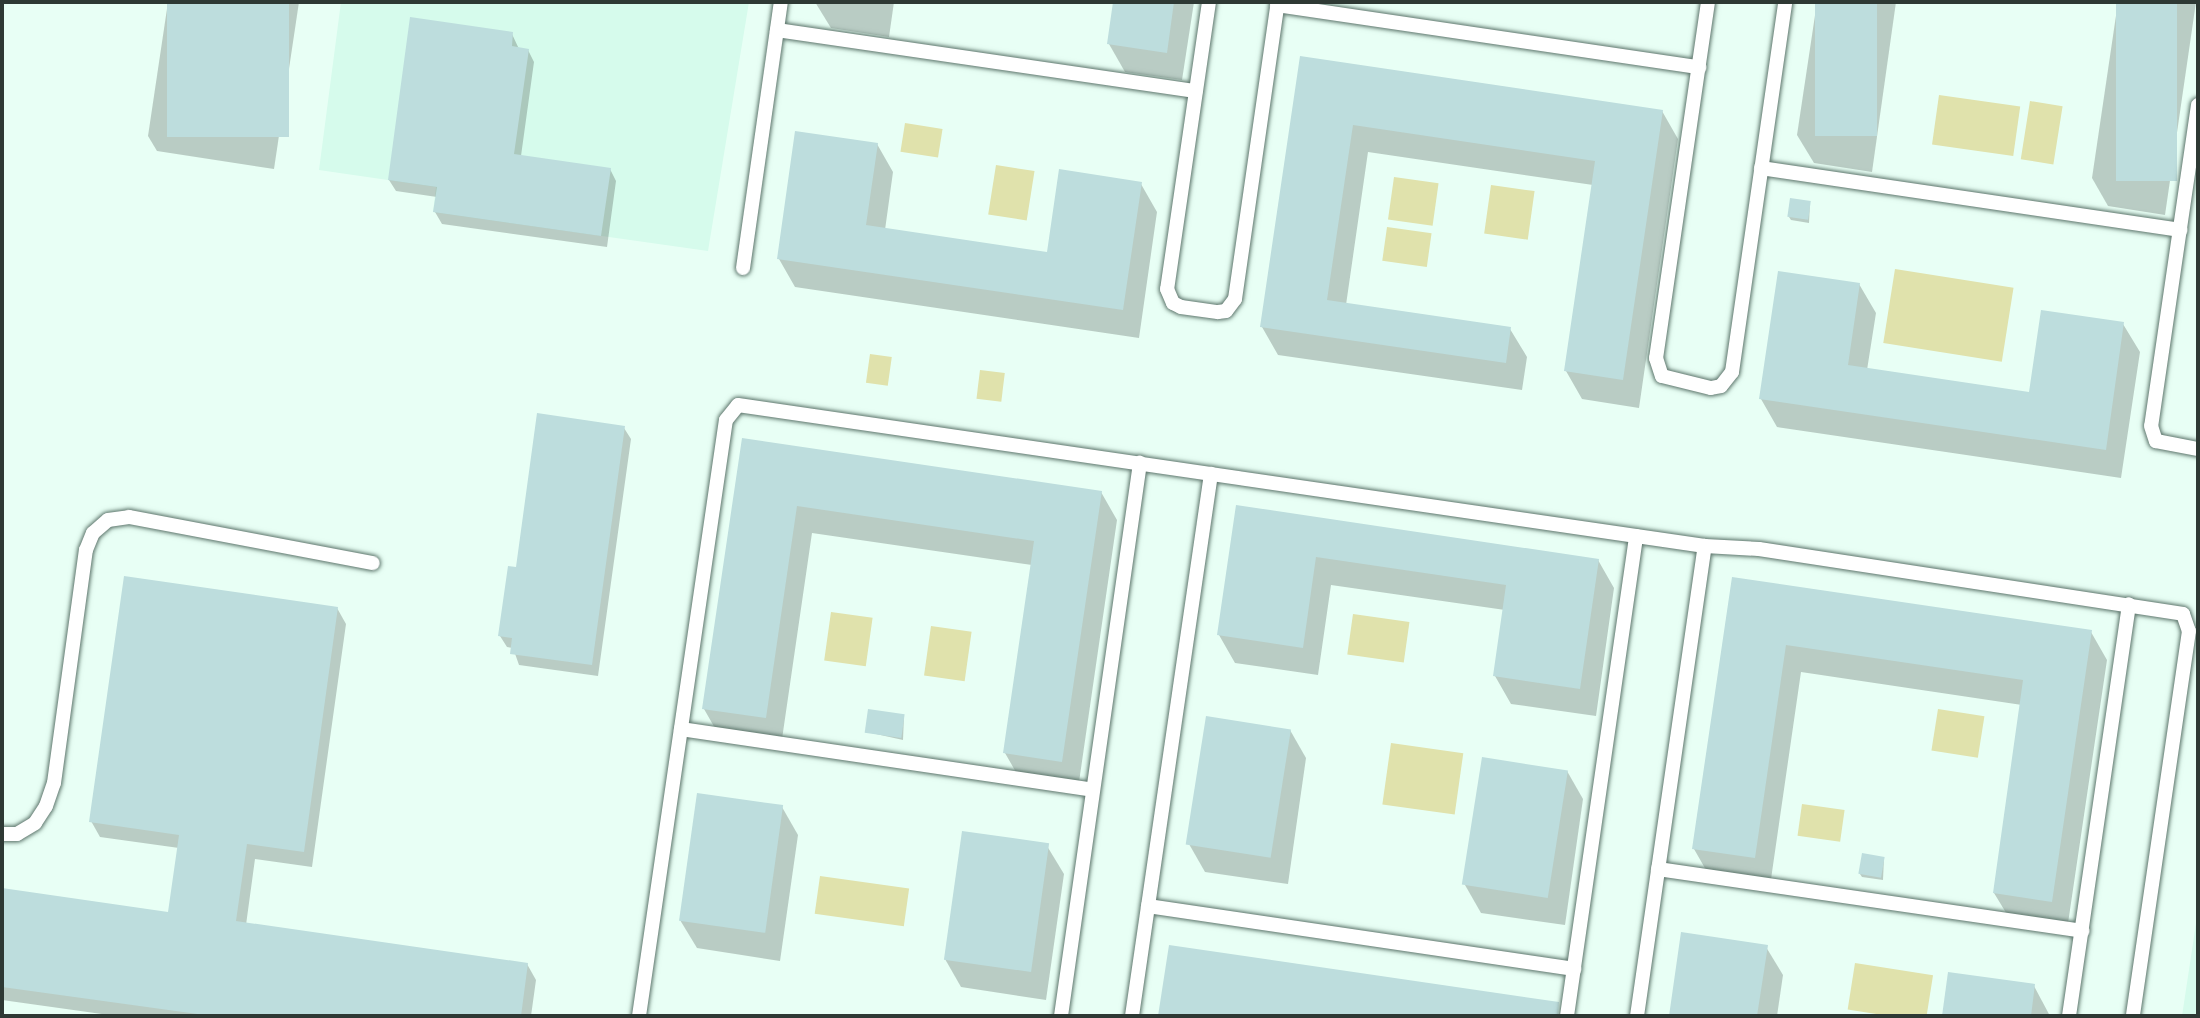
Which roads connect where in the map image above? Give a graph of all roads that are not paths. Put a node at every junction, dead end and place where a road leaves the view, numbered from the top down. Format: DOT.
graph roads {
  1 [pos="781,2"];
  2 [pos="1209,2"];
  3 [pos="1708,2"];
  4 [pos="1785,2"];
  5 [pos="1277,3"];
  6 [pos="777,30"];
  7 [pos="1699,66"];
  8 [pos="1196,91"];
  9 [pos="2198,105"];
  10 [pos="1761,168"];
  11 [pos="2180,230"];
  12 [pos="743,268"];
  13 [pos="2198,449"];
  14 [pos="1140,463"];
  15 [pos="1211,474"];
  16 [pos="1636,536"];
  17 [pos="1705,546"];
  18 [pos="373,563"];
  19 [pos="2129,604"];
  20 [pos="681,729"];
  21 [pos="1093,790"];
  22 [pos="2,834"];
  23 [pos="1658,869"];
  24 [pos="1148,906"];
  25 [pos="2081,931"];
  26 [pos="1574,969"];
  27 [pos="639,1016"];
  28 [pos="1060,1016"];
  29 [pos="1132,1016"];
  30 [pos="1567,1016"];
  31 [pos="1637,1016"];
  32 [pos="2069,1016"];
  33 [pos="2133,1016"];
  1 -- 6 [label="lane"];
  2 -- 8 [label="lane"];
  3 -- 7 [label="lane"];
  4 -- 10 [label="lane"];
  5 -- 7 [label="lane"];
  5 -- 8 [label="lane"];
  6 -- 8 [label="lane"];
  6 -- 12 [label="lane"];
  7 -- 10 [label="lane"];
  9 -- 11 [label="lane"];
  10 -- 11 [label="lane"];
  11 -- 13 [label="lane"];
  14 -- 15 [label="lane"];
  14 -- 20 [label="lane"];
  14 -- 21 [label="lane"];
  15 -- 16 [label="lane"];
  15 -- 24 [label="lane"];
  16 -- 17 [label="lane"];
  16 -- 26 [label="lane"];
  17 -- 19 [label="lane"];
  17 -- 23 [label="lane"];
  18 -- 22 [label="lane"];
  19 -- 25 [label="lane"];
  19 -- 33 [label="lane"];
  20 -- 21 [label="lane"];
  20 -- 27 [label="lane"];
  21 -- 28 [label="lane"];
  23 -- 25 [label="lane"];
  23 -- 31 [label="lane"];
  24 -- 26 [label="lane"];
  24 -- 29 [label="lane"];
  25 -- 32 [label="lane"];
  26 -- 30 [label="lane"];
}
